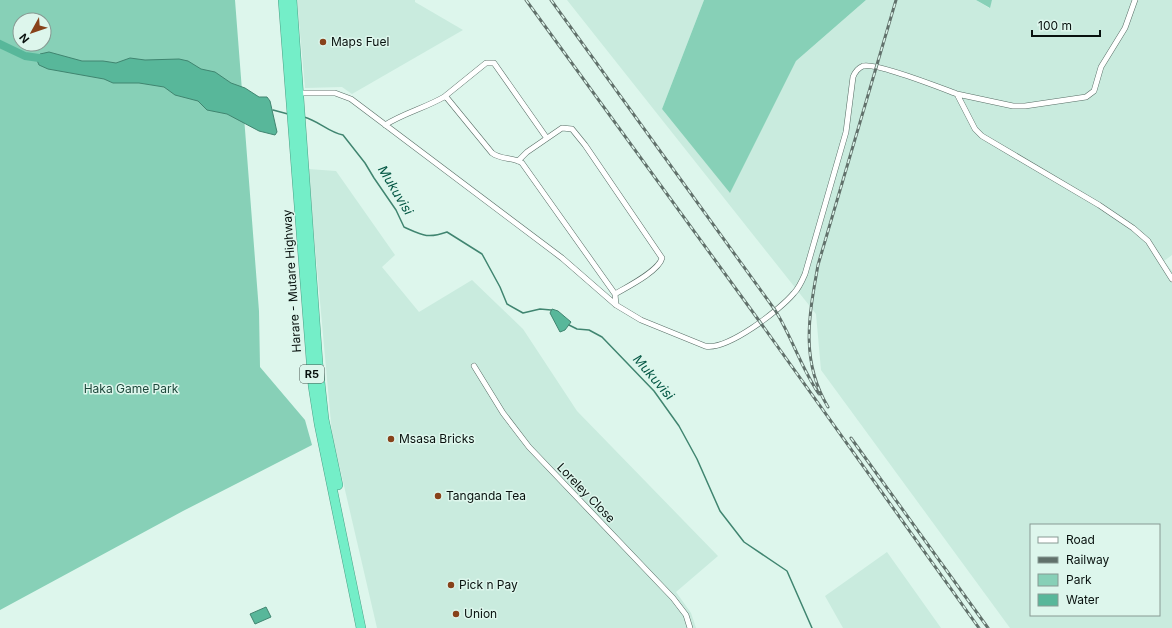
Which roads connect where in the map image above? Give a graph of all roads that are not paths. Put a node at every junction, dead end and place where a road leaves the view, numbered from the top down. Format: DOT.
graph roads {
  1 [pos="282,0"];
  2 [pos="292,0"];
  3 [pos="1136,0"];
  4 [pos="295,93"];
  5 [pos="957,94"];
  6 [pos="444,97"];
  7 [pos="296,116"];
  8 [pos="385,125"];
  9 [pos="546,138"];
  10 [pos="518,161"];
  11 [pos="1172,279"];
  12 [pos="615,294"];
  13 [pos="616,305"];
  14 [pos="474,366"];
  15 [pos="361,628"];
  16 [pos="366,628"];
  17 [pos="690,628"];
  1 -- 4 [label="highway, Harare - Mutare Highway / R5"];
  2 -- 4 [label="highway, Harare - Mutare Highway / R5"];
  3 -- 5 [label="street"];
  4 -- 7 [label="highway, Harare - Mutare Highway / R5"];
  4 -- 8 [label="street"];
  5 -- 11 [label="street"];
  5 -- 13 [label="street"];
  6 -- 8 [label="street"];
  6 -- 9 [label="street"];
  6 -- 10 [label="street"];
  7 -- 15 [label="highway, Harare - Mutare Highway / R5"];
  7 -- 16 [label="highway, Harare - Mutare Highway / R5"];
  8 -- 13 [label="street"];
  9 -- 10 [label="street"];
  9 -- 12 [label="street"];
  10 -- 12 [label="street"];
  12 -- 13 [label="street"];
  14 -- 17 [label="street, Loreley Close"];
}
